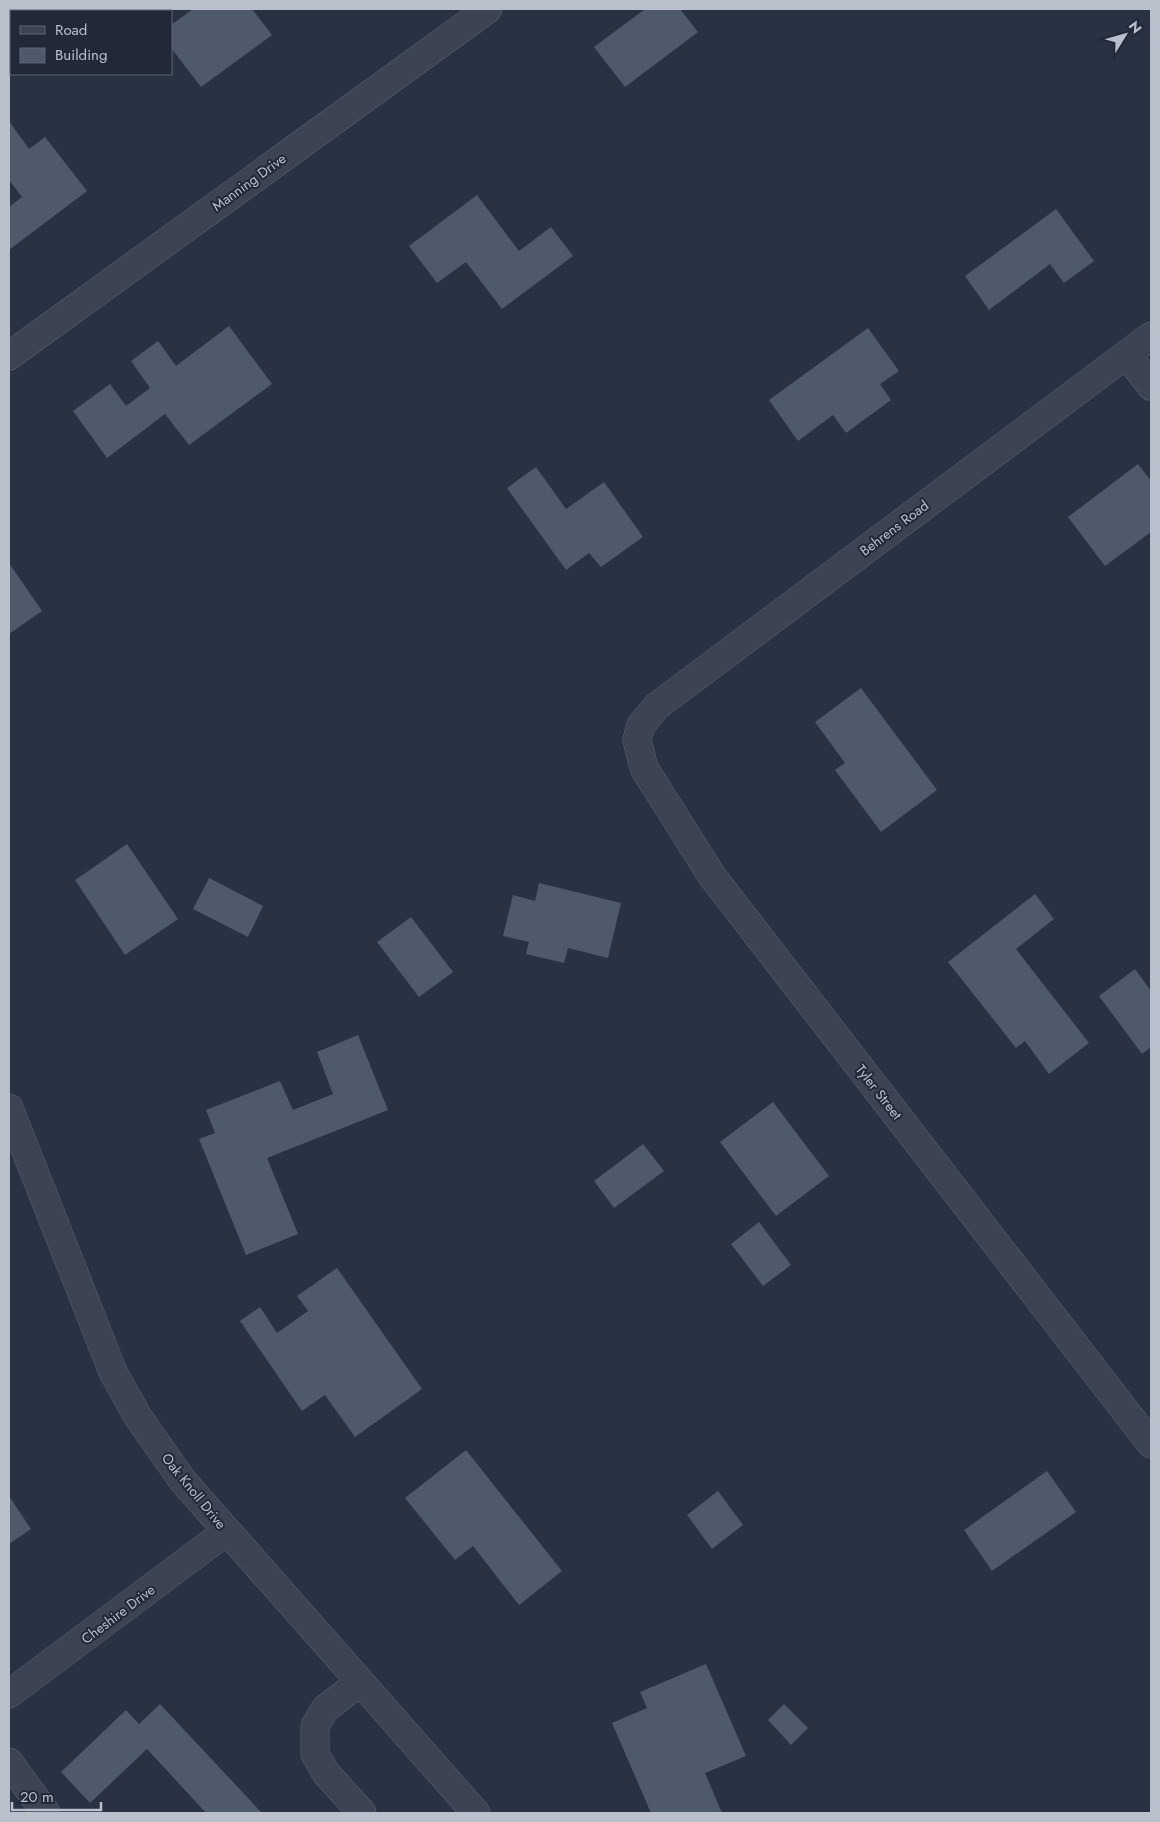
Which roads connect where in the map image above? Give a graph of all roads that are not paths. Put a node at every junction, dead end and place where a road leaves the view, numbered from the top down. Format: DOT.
graph roads {
  1 [pos="488,9"];
  2 [pos="1151,336"];
  3 [pos="1127,354"];
  4 [pos="9,356"];
  5 [pos="1151,386"];
  6 [pos="641,725"];
  7 [pos="9,1108"];
  8 [pos="1151,1444"];
  9 [pos="226,1532"];
  10 [pos="360,1682"];
  11 [pos="9,1694"];
  12 [pos="9,1762"];
  13 [pos="46,1813"];
  14 [pos="362,1813"];
  15 [pos="476,1813"];
  1 -- 4 [label="street, Manning Drive"];
  2 -- 3 [label="street, Behrens Road"];
  3 -- 5 [label="street"];
  3 -- 6 [label="street, Behrens Road"];
  6 -- 8 [label="street, Tyler Street"];
  7 -- 9 [label="street, Oak Knoll Drive"];
  9 -- 10 [label="street, Oak Knoll Drive"];
  9 -- 11 [label="street, Cheshire Drive"];
  10 -- 14 [label="street"];
  10 -- 15 [label="street, Oak Knoll Drive"];
  12 -- 13 [label="street"];
}
